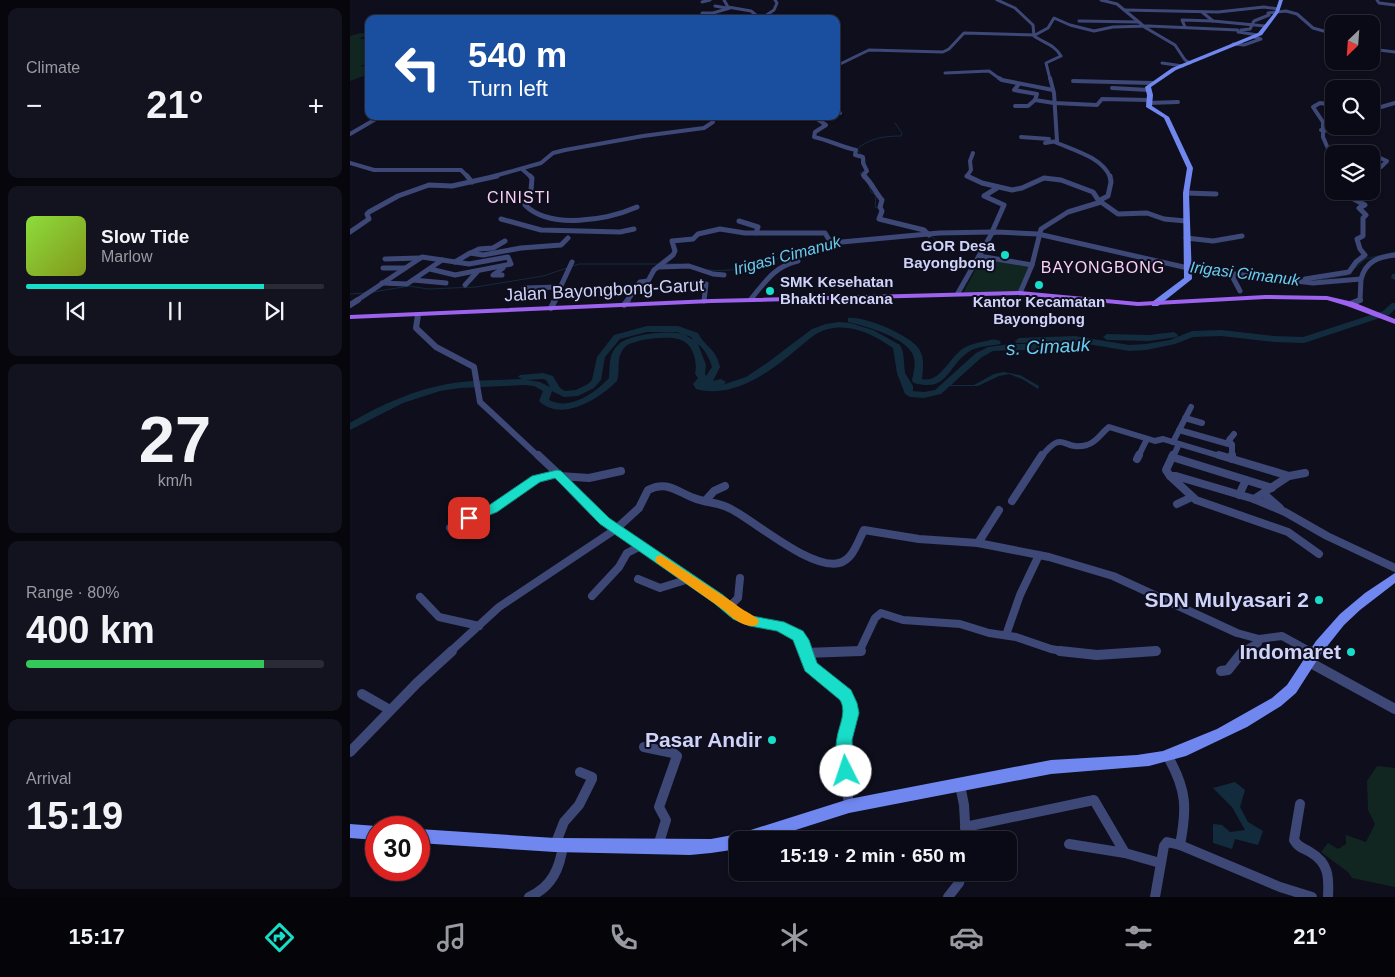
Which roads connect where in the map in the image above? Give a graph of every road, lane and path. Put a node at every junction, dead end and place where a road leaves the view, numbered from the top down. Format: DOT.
graph roads {
  1 [pos="710,0"];
  2 [pos="724,0"];
  3 [pos="775,0"];
  4 [pos="997,0"];
  5 [pos="1101,0"];
  6 [pos="1281,0"];
  7 [pos="1376,0"];
  8 [pos="702,2"];
  9 [pos="738,4"];
  10 [pos="1395,5"];
  11 [pos="715,6"];
  12 [pos="729,8"];
  13 [pos="1124,10"];
  14 [pos="1278,10"];
  15 [pos="1202,12"];
  16 [pos="702,13"];
  17 [pos="757,15"];
  18 [pos="766,15"];
  19 [pos="1079,21"];
  20 [pos="1213,21"];
  21 [pos="1139,22"];
  22 [pos="1232,23"];
  23 [pos="1145,26"];
  24 [pos="1251,26"];
  25 [pos="1265,26"];
  26 [pos="1185,27"];
  27 [pos="1238,30"];
  28 [pos="1325,33"];
  29 [pos="1033,35"];
  30 [pos="1256,36"];
  31 [pos="1380,50"];
  32 [pos="1395,52"];
  33 [pos="1162,63"];
  34 [pos="1190,63"];
  35 [pos="840,64"];
  36 [pos="1183,66"];
  37 [pos="945,73"];
  38 [pos="1073,81"];
  39 [pos="1153,83"];
  40 [pos="1019,84"];
  41 [pos="1112,88"];
  42 [pos="1053,90"];
  43 [pos="1149,90"];
  44 [pos="1034,100"];
  45 [pos="1148,101"];
  46 [pos="1178,102"];
  47 [pos="1054,103"];
  48 [pos="1325,103"];
  49 [pos="1395,103"];
  50 [pos="1015,106"];
  51 [pos="1381,107"];
  52 [pos="374,120"];
  53 [pos="712,120"];
  54 [pos="819,120"];
  55 [pos="1323,122"];
  56 [pos="1321,130"];
  57 [pos="1325,130"];
  58 [pos="350,134"];
  59 [pos="1021,137"];
  60 [pos="1056,141"];
  61 [pos="1045,143"];
  62 [pos="1326,145"];
  63 [pos="973,153"];
  64 [pos="1380,158"];
  65 [pos="350,163"];
  66 [pos="1381,167"];
  67 [pos="522,169"];
  68 [pos="437,179"];
  69 [pos="472,182"];
  70 [pos="430,184"];
  71 [pos="997,188"];
  72 [pos="1186,193"];
  73 [pos="1216,194"];
  74 [pos="1356,200"];
  75 [pos="1100,202"];
  76 [pos="637,207"];
  77 [pos="900,217"];
  78 [pos="501,219"];
  79 [pos="570,219"];
  80 [pos="739,221"];
  81 [pos="1186,221"];
  82 [pos="895,223"];
  83 [pos="634,229"];
  84 [pos="550,230"];
  85 [pos="992,231"];
  86 [pos="350,232"];
  87 [pos="756,233"];
  88 [pos="1039,233"];
  89 [pos="929,234"];
  90 [pos="1242,236"];
  91 [pos="551,238"];
  92 [pos="568,238"];
  93 [pos="1186,238"];
  94 [pos="534,239"];
  95 [pos="505,241"];
  96 [pos="548,245"];
  97 [pos="532,246"];
  98 [pos="470,253"];
  99 [pos="1395,255"];
  100 [pos="979,256"];
  101 [pos="421,258"];
  102 [pos="1369,258"];
  103 [pos="385,259"];
  104 [pos="442,260"];
  105 [pos="798,261"];
  106 [pos="455,262"];
  107 [pos="571,265"];
  108 [pos="661,265"];
  109 [pos="1032,265"];
  110 [pos="505,266"];
  111 [pos="1187,266"];
  112 [pos="383,268"];
  113 [pos="406,268"];
  114 [pos="430,269"];
  115 [pos="477,272"];
  116 [pos="724,274"];
  117 [pos="1231,274"];
  118 [pos="455,275"];
  119 [pos="502,275"];
  120 [pos="1270,277"];
  121 [pos="1361,279"];
  122 [pos="413,280"];
  123 [pos="382,283"];
  124 [pos="695,283"];
  125 [pos="465,285"];
  126 [pos="560,287"];
  127 [pos="524,288"];
  128 [pos="958,293"];
  129 [pos="1020,293"];
  130 [pos="363,296"];
  131 [pos="1240,296"];
  132 [pos="350,298"];
  133 [pos="751,300"];
  134 [pos="704,301"];
  135 [pos="1155,304"];
  136 [pos="350,305"];
  137 [pos="624,305"];
  138 [pos="1354,306"];
  139 [pos="551,308"];
  140 [pos="418,314"];
  141 [pos="350,317"];
  142 [pos="1394,322"];
  143 [pos="1191,407"];
  144 [pos="1185,418"];
  145 [pos="1202,423"];
  146 [pos="1179,430"];
  147 [pos="1234,434"];
  148 [pos="1147,438"];
  149 [pos="1176,443"];
  150 [pos="1232,445"];
  151 [pos="1172,457"];
  152 [pos="1137,459"];
  153 [pos="1232,459"];
  154 [pos="621,471"];
  155 [pos="1305,473"];
  156 [pos="558,475"];
  157 [pos="1170,476"];
  158 [pos="1290,476"];
  159 [pos="1246,480"];
  160 [pos="725,486"];
  161 [pos="1272,488"];
  162 [pos="1239,494"];
  163 [pos="1264,494"];
  164 [pos="1192,497"];
  165 [pos="1254,499"];
  166 [pos="705,501"];
  167 [pos="1012,501"];
  168 [pos="1178,504"];
  169 [pos="1000,510"];
  170 [pos="1285,512"];
  171 [pos="1300,520"];
  172 [pos="450,528"];
  173 [pos="616,529"];
  174 [pos="1288,532"];
  175 [pos="978,544"];
  176 [pos="641,546"];
  177 [pos="1320,554"];
  178 [pos="1038,555"];
  179 [pos="1395,568"];
  180 [pos="1395,577"];
  181 [pos="740,578"];
  182 [pos="638,579"];
  183 [pos="690,579"];
  184 [pos="592,596"];
  185 [pos="420,598"];
  186 [pos="730,607"];
  187 [pos="479,626"];
  188 [pos="1006,634"];
  189 [pos="1259,639"];
  190 [pos="1156,650"];
  191 [pos="804,653"];
  192 [pos="1312,658"];
  193 [pos="1221,671"];
  194 [pos="362,694"];
  195 [pos="1395,709"];
  196 [pos="390,710"];
  197 [pos="644,747"];
  198 [pos="350,752"];
  199 [pos="1168,757"];
  200 [pos="580,772"];
  201 [pos="960,785"];
  202 [pos="1300,804"];
  203 [pos="849,806"];
  204 [pos="965,827"];
  205 [pos="350,831"];
  206 [pos="770,831"];
  207 [pos="965,831"];
  208 [pos="365,832"];
  209 [pos="430,837"];
  210 [pos="729,843"];
  211 [pos="1069,844"];
  212 [pos="559,845"];
  213 [pos="1180,845"];
  214 [pos="658,846"];
  215 [pos="1125,853"];
  216 [pos="1160,863"];
  217 [pos="960,881"];
  218 [pos="1305,896"];
  219 [pos="529,897"];
  220 [pos="948,897"];
  221 [pos="1155,897"];
  222 [pos="1328,897"];
  1 -- 8 [label="street"];
  2 -- 12 [label="street"];
  3 -- 18 [label="street"];
  4 -- 29 [label="street"];
  5 -- 13 [label="street"];
  6 -- 14 [label="street"];
  7 -- 10 [label="street"];
  9 -- 12 [label="street"];
  11 -- 12 [label="street"];
  12 -- 16 [label="street"];
  12 -- 17 [label="street"];
  13 -- 15 [label="street"];
  13 -- 21 [label="street"];
  14 -- 15 [label="street"];
  14 -- 24 [label="street"];
  14 -- 25 [label="street"];
  14 -- 28 [label="street"];
  15 -- 20 [label="street"];
  19 -- 21 [label="street"];
  20 -- 22 [label="street"];
  20 -- 26 [label="street"];
  21 -- 23 [label="street"];
  22 -- 24 [label="street"];
  22 -- 27 [label="street"];
  23 -- 26 [label="street"];
  23 -- 29 [label="street"];
  23 -- 34 [label="street"];
  24 -- 25 [label="street"];
  24 -- 27 [label="street"];
  25 -- 30 [label="street"];
  26 -- 27 [label="street"];
  27 -- 30 [label="street"];
  29 -- 35 [label="street"];
  29 -- 42 [label="street"];
  30 -- 34 [label="street"];
  31 -- 32 [label="street"];
  33 -- 36 [label="street"];
  34 -- 36 [label="street"];
  36 -- 39 [label="street"];
  37 -- 40 [label="street"];
  38 -- 39 [label="street"];
  39 -- 43 [label="street"];
  40 -- 42 [label="street"];
  40 -- 44 [label="street"];
  41 -- 43 [label="street"];
  42 -- 47 [label="street"];
  43 -- 45 [label="street"];
  44 -- 47 [label="street"];
  44 -- 50 [label="street"];
  45 -- 46 [label="street"];
  45 -- 47 [label="street"];
  45 -- 72 [label="street"];
  47 -- 60 [label="street"];
  48 -- 55 [label="street"];
  49 -- 51 [label="street"];
  52 -- 58 [label="street"];
  53 -- 67 [label="street"];
  54 -- 82 [label="street"];
  55 -- 56 [label="street"];
  56 -- 57 [label="street"];
  56 -- 62 [label="street"];
  59 -- 60 [label="street"];
  60 -- 61 [label="street"];
  60 -- 75 [label="street"];
  63 -- 71 [label="street"];
  64 -- 66 [label="street"];
  65 -- 69 [label="street"];
  67 -- 69 [label="street"];
  67 -- 79 [label="street"];
  68 -- 70 [label="street"];
  69 -- 70 [label="street"];
  70 -- 86 [label="street"];
  71 -- 75 [label="street"];
  71 -- 85 [label="street"];
  72 -- 73 [label="street"];
  72 -- 81 [label="street"];
  74 -- 102 [label="street"];
  75 -- 81 [label="street"];
  75 -- 88 [label="street"];
  76 -- 79 [label="street"];
  77 -- 82 [label="street"];
  78 -- 84 [label="street"];
  79 -- 84 [label="street"];
  80 -- 87 [label="street"];
  81 -- 93 [label="street"];
  82 -- 89 [label="street"];
  83 -- 84 [label="street"];
  85 -- 88 [label="street"];
  85 -- 89 [label="street"];
  85 -- 100 [label="street"];
  87 -- 89 [label="street"];
  87 -- 108 [label="street"];
  88 -- 109 [label="street"];
  88 -- 111 [label="street"];
  90 -- 93 [label="street"];
  91 -- 96 [label="street"];
  92 -- 96 [label="street"];
  93 -- 111 [label="street"];
  94 -- 97 [label="street"];
  95 -- 98 [label="street"];
  96 -- 97 [label="street"];
  97 -- 98 [label="street"];
  98 -- 106 [label="street"];
  99 -- 102 [label="street"];
  100 -- 109 [label="street"];
  100 -- 128 [label="street"];
  101 -- 103 [label="street"];
  101 -- 104 [label="street"];
  101 -- 113 [label="street"];
  102 -- 120 [label="street"];
  102 -- 121 [label="street"];
  104 -- 106 [label="street"];
  104 -- 114 [label="street"];
  105 -- 133 [label="street"];
  106 -- 110 [label="street"];
  107 -- 126 [label="street"];
  108 -- 116 [label="street"];
  108 -- 137 [label="street"];
  109 -- 129 [label="street"];
  110 -- 115 [label="street"];
  110 -- 119 [label="street"];
  111 -- 117 [label="street"];
  111 -- 135 [label="street"];
  112 -- 113 [label="street"];
  113 -- 123 [label="street"];
  114 -- 118 [label="street"];
  114 -- 122 [label="street"];
  115 -- 118 [label="street"];
  115 -- 125 [label="street"];
  117 -- 120 [label="street"];
  117 -- 131 [label="street"];
  118 -- 122 [label="street"];
  120 -- 121 [label="street"];
  121 -- 138 [label="street"];
  122 -- 123 [label="street"];
  123 -- 130 [label="street"];
  124 -- 134 [label="street"];
  126 -- 127 [label="street"];
  126 -- 139 [label="street"];
  128 -- 129 [label="main road, Jalan Bayongbong-Garut"];
  128 -- 133 [label="main road, Jalan Bayongbong-Garut"];
  129 -- 135 [label="main road, Jalan Bayongbong-Garut"];
  130 -- 132 [label="street"];
  130 -- 136 [label="street"];
  131 -- 135 [label="main road, Jalan Bayongbong-Garut"];
  131 -- 138 [label="main road, Jalan Bayongbong-Garut"];
  133 -- 134 [label="main road, Jalan Bayongbong-Garut"];
  134 -- 137 [label="main road, Jalan Bayongbong-Garut"];
  137 -- 139 [label="main road, Jalan Bayongbong-Garut"];
  138 -- 142 [label="main road, Jalan Bayongbong-Garut"];
  139 -- 140 [label="main road, Jalan Bayongbong-Garut"];
  140 -- 141 [label="main road, Jalan Bayongbong-Garut"];
  140 -- 156 [label="street"];
  143 -- 144 [label="street"];
  144 -- 145 [label="street"];
  144 -- 146 [label="street"];
  146 -- 149 [label="street"];
  146 -- 150 [label="street"];
  147 -- 150 [label="street"];
  148 -- 149 [label="street"];
  148 -- 152 [label="street"];
  148 -- 167 [label="street"];
  149 -- 151 [label="street"];
  149 -- 153 [label="street"];
  150 -- 153 [label="street"];
  151 -- 157 [label="street"];
  151 -- 159 [label="street"];
  153 -- 158 [label="street"];
  154 -- 156 [label="street"];
  155 -- 158 [label="street"];
  156 -- 172 [label="street"];
  156 -- 173 [label="street"];
  157 -- 162 [label="street"];
  157 -- 164 [label="street"];
  158 -- 161 [label="street"];
  159 -- 161 [label="street"];
  159 -- 162 [label="street"];
  160 -- 166 [label="street"];
  161 -- 163 [label="street"];
  162 -- 165 [label="street"];
  163 -- 165 [label="street"];
  163 -- 170 [label="street"];
  164 -- 168 [label="street"];
  164 -- 174 [label="street"];
  165 -- 170 [label="street"];
  166 -- 173 [label="street"];
  166 -- 175 [label="street"];
  169 -- 175 [label="street"];
  170 -- 171 [label="street"];
  171 -- 174 [label="street"];
  171 -- 179 [label="street"];
  173 -- 176 [label="street"];
  173 -- 187 [label="street"];
  174 -- 177 [label="street"];
  175 -- 178 [label="street"];
  176 -- 183 [label="street"];
  176 -- 184 [label="street"];
  178 -- 188 [label="street"];
  178 -- 189 [label="street"];
  180 -- 192 [label="street"];
  181 -- 186 [label="street"];
  182 -- 183 [label="street"];
  183 -- 186 [label="street"];
  185 -- 187 [label="street"];
  186 -- 191 [label="street"];
  187 -- 196 [label="street"];
  188 -- 190 [label="street"];
  188 -- 191 [label="street"];
  189 -- 192 [label="street"];
  189 -- 193 [label="street"];
  191 -- 203 [label="street"];
  192 -- 195 [label="street"];
  192 -- 199 [label="street"];
  194 -- 196 [label="street"];
  196 -- 198 [label="street"];
  197 -- 214 [label="street"];
  199 -- 201 [label="street"];
  199 -- 213 [label="street"];
  200 -- 212 [label="street"];
  201 -- 203 [label="street"];
  201 -- 204 [label="street"];
  202 -- 222 [label="street"];
  203 -- 206 [label="street"];
  204 -- 207 [label="street"];
  204 -- 215 [label="street"];
  205 -- 208 [label="street"];
  209 -- 212 [label="street"];
  210 -- 214 [label="street"];
  211 -- 215 [label="street"];
  212 -- 214 [label="street"];
  212 -- 219 [label="street"];
  213 -- 216 [label="street"];
  213 -- 218 [label="street"];
  215 -- 216 [label="street"];
  216 -- 221 [label="street"];
  217 -- 220 [label="street"];
}
